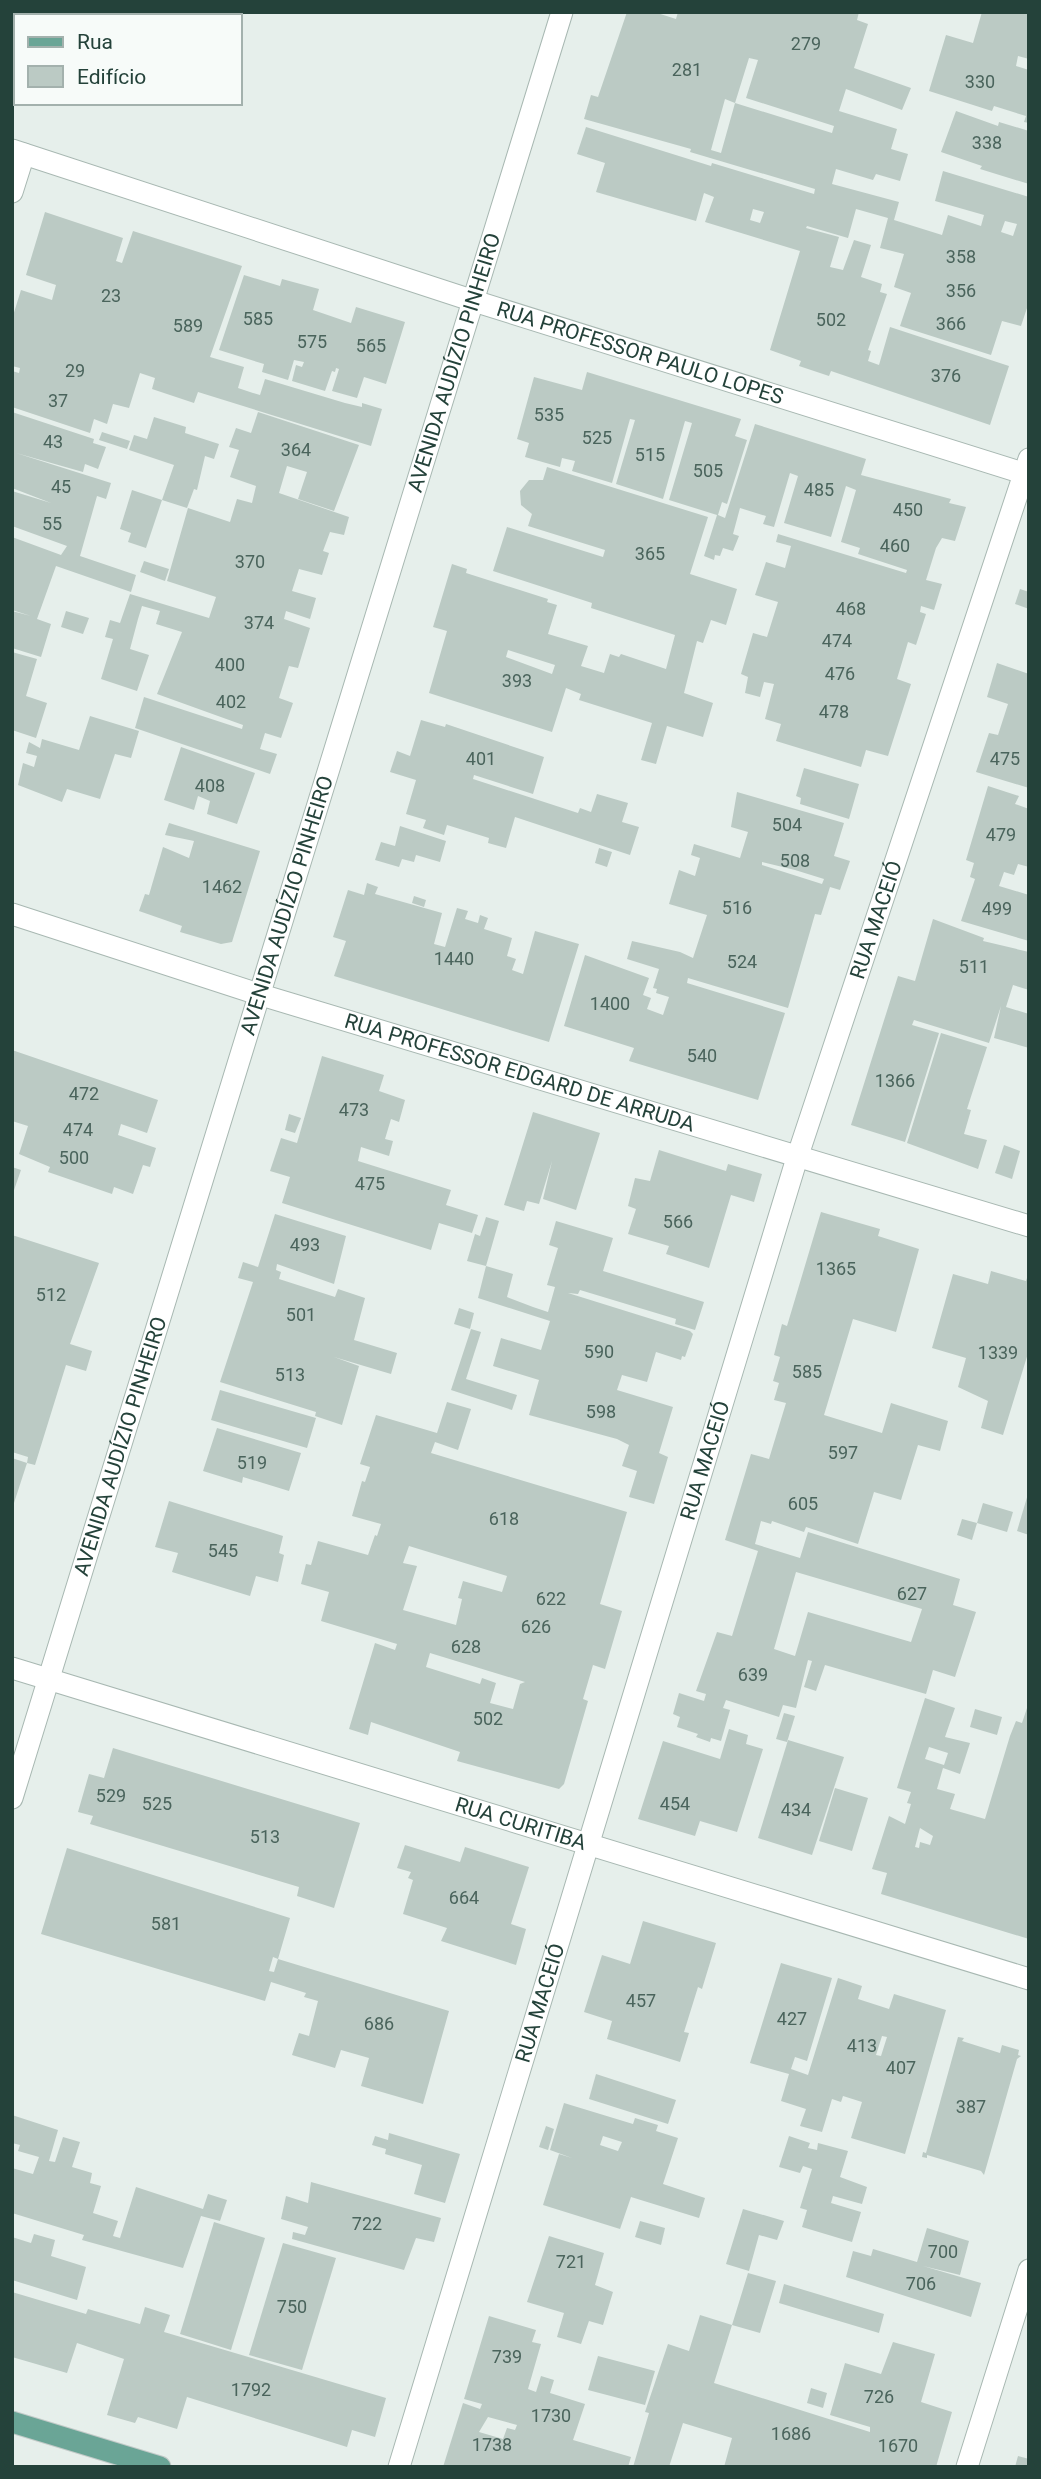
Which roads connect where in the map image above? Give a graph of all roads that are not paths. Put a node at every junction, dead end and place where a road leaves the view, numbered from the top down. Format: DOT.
graph roads {
  1 [pos="562,12"];
  2 [pos="18,152"];
  3 [pos="12,192"];
  4 [pos="474,301"];
  5 [pos="1027,469"];
  6 [pos="12,914"];
  7 [pos="258,994"];
  8 [pos="797,1158"];
  9 [pos="1029,1226"];
  10 [pos="12,1668"];
  11 [pos="50,1679"];
  12 [pos="12,1798"];
  13 [pos="588,1846"];
  14 [pos="1029,1979"];
  15 [pos="1029,2270"];
  16 [pos="12,2422"];
  17 [pos="160,2467"];
  18 [pos="399,2467"];
  19 [pos="967,2467"];
  1 -- 4 [label="street, AVENIDA AUDÍZIO PINHEIRO"];
  2 -- 3 [label="street"];
  2 -- 4 [label="street, RUA PROFESSOR PAULO LOPES"];
  4 -- 5 [label="street, RUA PROFESSOR PAULO LOPES"];
  4 -- 7 [label="street, AVENIDA AUDÍZIO PINHEIRO"];
  5 -- 8 [label="street, RUA MACEIÓ"];
  6 -- 7 [label="street, RUA PROFESSOR EDGARD DE ARRUDA"];
  7 -- 8 [label="street, RUA PROFESSOR EDGARD DE ARRUDA"];
  7 -- 11 [label="street, AVENIDA AUDÍZIO PINHEIRO"];
  8 -- 9 [label="street, RUA PROFESSOR EDGARD DE ARRUDA"];
  8 -- 13 [label="street, RUA MACEIÓ"];
  10 -- 11 [label="street, RUA CURITIBA"];
  11 -- 12 [label="street, AVENIDA AUDÍZIO PINHEIRO"];
  11 -- 13 [label="street, RUA CURITIBA"];
  13 -- 14 [label="street, RUA CURITIBA"];
  13 -- 18 [label="street, RUA MACEIÓ"];
  15 -- 19 [label="street"];
  16 -- 17 [label="main road"];
}
